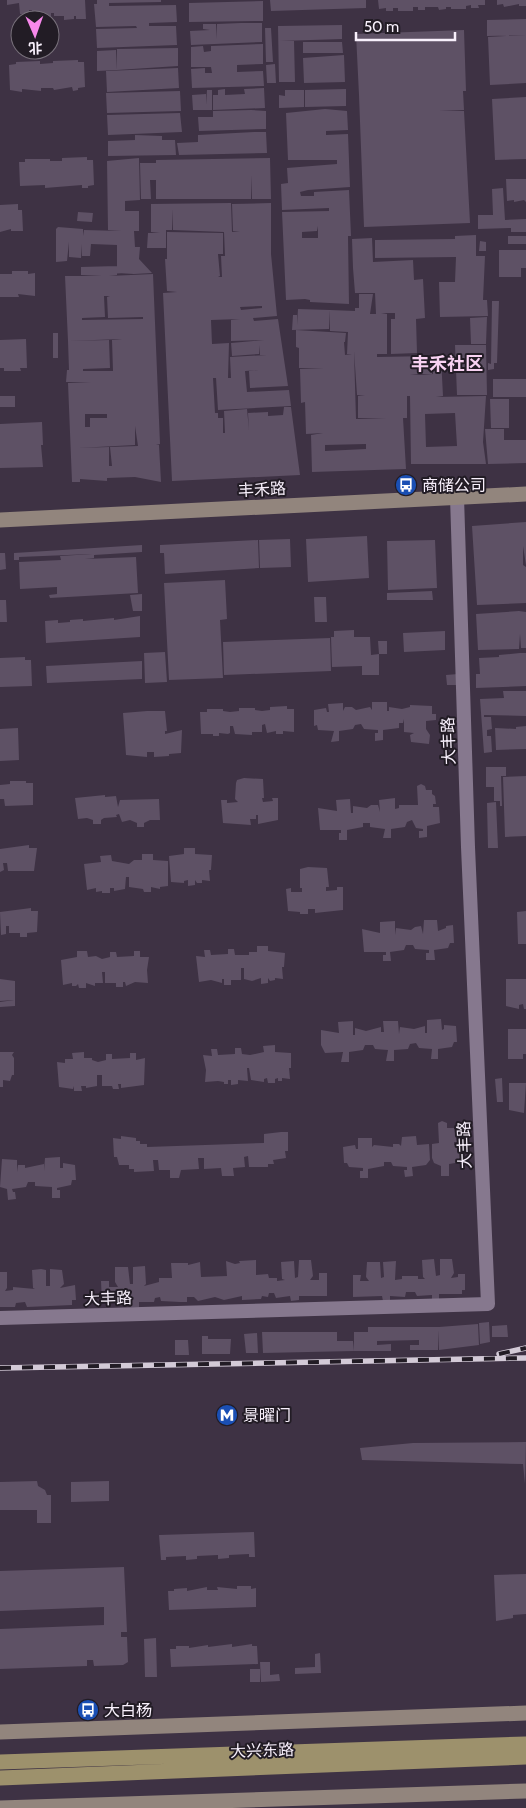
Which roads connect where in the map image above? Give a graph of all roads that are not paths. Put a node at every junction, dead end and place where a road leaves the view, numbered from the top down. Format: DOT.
graph roads {
  1 [pos="526,494"];
  2 [pos="457,497"];
  3 [pos="0,520"];
  4 [pos="0,1318"];
  5 [pos="526,1713"];
  6 [pos="0,1732"];
  7 [pos="526,1744"];
  8 [pos="526,1757"];
  9 [pos="0,1762"];
  10 [pos="0,1778"];
  11 [pos="526,1791"];
  12 [pos="0,1808"];
  1 -- 2 [label="main road, 丰禾路"];
  2 -- 3 [label="main road, 丰禾路"];
  2 -- 4 [label="street, 大丰路"];
  5 -- 6 [label="main road"];
  7 -- 9 [label="main road, 大兴东路"];
  8 -- 10 [label="main road, 大兴东路"];
  11 -- 12 [label="main road"];
}
